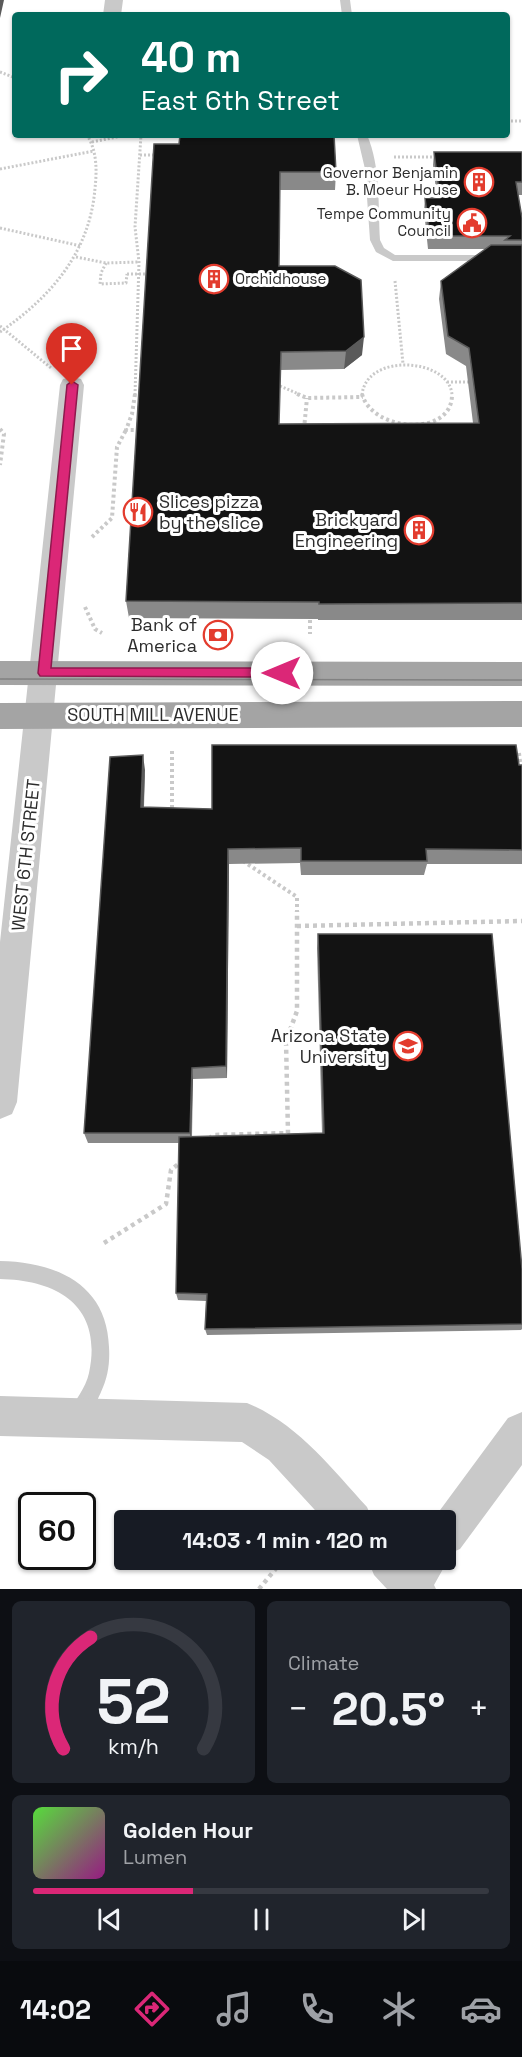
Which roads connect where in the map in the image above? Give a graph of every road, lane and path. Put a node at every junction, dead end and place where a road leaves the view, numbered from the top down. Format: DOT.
graph roads {
  1 [pos="89,138"];
  2 [pos="112,138"];
  3 [pos="141,138"];
  4 [pos="364,138"];
  5 [pos="92,142"];
  6 [pos="94,151"];
  7 [pos="140,155"];
  8 [pos="163,155"];
  9 [pos="368,156"];
  10 [pos="443,157"];
  11 [pos="0,170"];
  12 [pos="0,228"];
  13 [pos="81,246"];
  14 [pos="76,257"];
  15 [pos="393,258"];
  16 [pos="522,258"];
  17 [pos="139,262"];
  18 [pos="106,263"];
  19 [pos="149,274"];
  20 [pos="0,326"];
  21 [pos="4,330"];
  22 [pos="0,332"];
  23 [pos="403,364"];
  24 [pos="447,382"];
  25 [pos="479,382"];
  26 [pos="72,385"];
  27 [pos="280,386"];
  28 [pos="363,397"];
  29 [pos="307,398"];
  30 [pos="412,425"];
  31 [pos="0,429"];
  32 [pos="126,430"];
  33 [pos="150,430"];
  34 [pos="304,431"];
  35 [pos="413,433"];
  36 [pos="0,465"];
  37 [pos="91,548"];
  38 [pos="86,595"];
  39 [pos="309,610"];
  40 [pos="102,633"];
  41 [pos="310,634"];
  42 [pos="0,673"];
  43 [pos="44,673"];
  44 [pos="522,674"];
  45 [pos="522,714"];
  46 [pos="0,716"];
  47 [pos="40,716"];
  48 [pos="172,751"];
  49 [pos="519,753"];
  50 [pos="522,778"];
  51 [pos="172,814"];
  52 [pos="239,858"];
  53 [pos="522,921"];
  54 [pos="297,926"];
  55 [pos="3,1035"];
  56 [pos="0,1102"];
  57 [pos="205,1142"];
  58 [pos="188,1156"];
  59 [pos="104,1243"];
  60 [pos="0,1270"];
  61 [pos="0,1416"];
  62 [pos="77,1418"];
  63 [pos="522,1432"];
  64 [pos="343,1510"];
  65 [pos="456,1521"];
  66 [pos="275,1570"];
  67 [pos="259,1589"];
  1 -- 5 [label="path"];
  2 -- 5 [label="path"];
  3 -- 7 [label="path"];
  4 -- 9 [label="lane"];
  5 -- 6 [label="path"];
  6 -- 11 [label="path"];
  6 -- 13 [label="path"];
  7 -- 8 [label="path"];
  7 -- 17 [label="path"];
  9 -- 10 [label="path"];
  9 -- 15 [label="lane"];
  12 -- 13 [label="path"];
  13 -- 14 [label="path"];
  14 -- 18 [label="path"];
  14 -- 21 [label="path"];
  15 -- 16 [label="lane"];
  15 -- 23 [label="path"];
  17 -- 18 [label="path"];
  17 -- 32 [label="path"];
  18 -- 19 [label="path, bridge"];
  20 -- 21 [label="path"];
  21 -- 22 [label="path"];
  21 -- 26 [label="path"];
  23 -- 24 [label="path"];
  23 -- 28 [label="path"];
  24 -- 25 [label="path"];
  24 -- 30 [label="path"];
  26 -- 43 [label="street, WEST 6TH STREET"];
  27 -- 29 [label="path"];
  28 -- 29 [label="path"];
  28 -- 30 [label="path"];
  29 -- 34 [label="path"];
  30 -- 35 [label="path"];
  31 -- 36 [label="path"];
  32 -- 33 [label="path"];
  32 -- 37 [label="path"];
  38 -- 40 [label="path"];
  39 -- 41 [label="path"];
  42 -- 43 [label="main road"];
  43 -- 44 [label="main road"];
  43 -- 47 [label="street, WEST 6TH STREET"];
  45 -- 47 [label="main road, SOUTH MILL AVENUE"];
  46 -- 47 [label="main road, SOUTH MILL AVENUE"];
  47 -- 55 [label="street, WEST 6TH STREET"];
  48 -- 51 [label="path"];
  49 -- 50 [label="path"];
  52 -- 54 [label="path"];
  53 -- 54 [label="path"];
  54 -- 57 [label="path"];
  55 -- 56 [label="street, WEST 6TH STREET"];
  58 -- 59 [label="path"];
  60 -- 62 [label="lane"];
  61 -- 62 [label="street"];
  62 -- 64 [label="street"];
  63 -- 65 [label="street"];
  66 -- 67 [label="path"];
}
